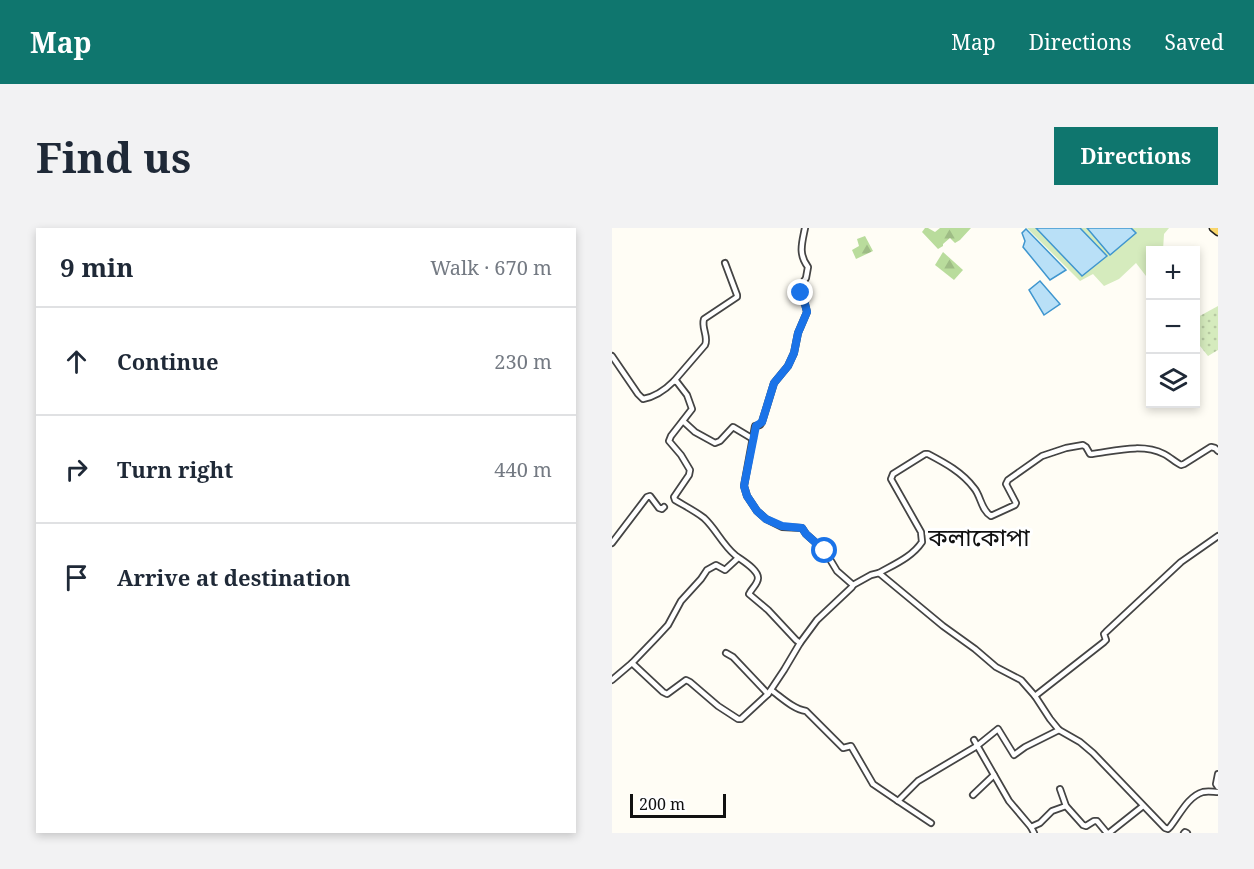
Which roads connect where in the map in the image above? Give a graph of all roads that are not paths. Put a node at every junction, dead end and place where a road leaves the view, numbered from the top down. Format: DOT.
graph roads {
  1 [pos="805,228"];
  2 [pos="1212,228"];
  3 [pos="1218,232"];
  4 [pos="725,263"];
  5 [pos="612,356"];
  6 [pos="674,381"];
  7 [pos="683,421"];
  8 [pos="753,439"];
  9 [pos="1218,451"];
  10 [pos="664,507"];
  11 [pos="1218,536"];
  12 [pos="612,543"];
  13 [pos="738,558"];
  14 [pos="879,573"];
  15 [pos="853,585"];
  16 [pos="800,643"];
  17 [pos="726,653"];
  18 [pos="632,663"];
  19 [pos="612,680"];
  20 [pos="770,692"];
  21 [pos="1035,696"];
  22 [pos="1059,730"];
  23 [pos="974,740"];
  24 [pos="977,746"];
  25 [pos="1218,774"];
  26 [pos="994,775"];
  27 [pos="1218,787"];
  28 [pos="1060,789"];
  29 [pos="1218,792"];
  30 [pos="973,795"];
  31 [pos="898,801"];
  32 [pos="1066,806"];
  33 [pos="1143,806"];
  34 [pos="931,822"];
  35 [pos="1033,830"];
  36 [pos="1164,831"];
  37 [pos="1108,833"];
  1 -- 8 [label="street"];
  2 -- 3 [label="main road"];
  4 -- 6 [label="street"];
  5 -- 6 [label="street"];
  6 -- 7 [label="street"];
  7 -- 8 [label="street"];
  7 -- 13 [label="street"];
  8 -- 15 [label="street"];
  9 -- 14 [label="street"];
  10 -- 12 [label="street"];
  11 -- 21 [label="street"];
  13 -- 16 [label="street"];
  13 -- 18 [label="street"];
  14 -- 15 [label="street"];
  14 -- 21 [label="street"];
  15 -- 16 [label="street"];
  16 -- 20 [label="street"];
  17 -- 20 [label="street"];
  18 -- 19 [label="street"];
  18 -- 20 [label="street"];
  20 -- 31 [label="street"];
  21 -- 22 [label="street"];
  22 -- 24 [label="street"];
  22 -- 33 [label="street"];
  23 -- 24 [label="street"];
  24 -- 26 [label="street"];
  24 -- 31 [label="street"];
  25 -- 27 [label="street"];
  26 -- 30 [label="street"];
  26 -- 35 [label="street"];
  28 -- 32 [label="street"];
  29 -- 36 [label="street"];
  31 -- 34 [label="street"];
  32 -- 35 [label="street"];
  32 -- 37 [label="street"];
  33 -- 36 [label="street"];
  33 -- 37 [label="street"];
}
